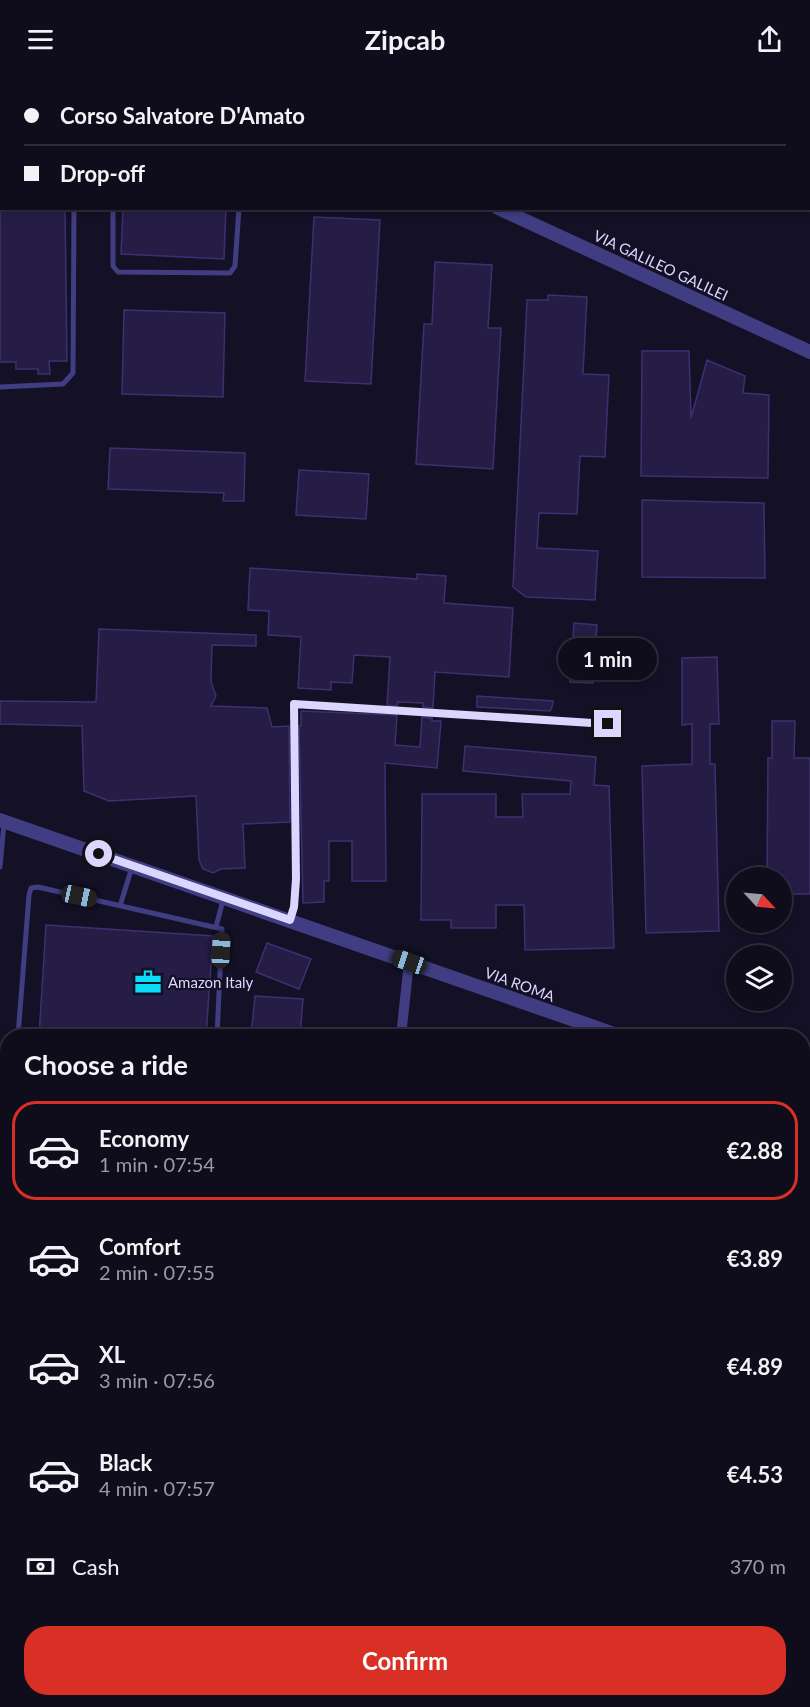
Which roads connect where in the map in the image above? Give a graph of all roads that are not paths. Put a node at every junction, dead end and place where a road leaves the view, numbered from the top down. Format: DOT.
graph roads {
  1 [pos="74,210"];
  2 [pos="113,210"];
  3 [pos="239,210"];
  4 [pos="502,210"];
  5 [pos="810,352"];
  6 [pos="0,387"];
  7 [pos="608,724"];
  8 [pos="2,820"];
  9 [pos="133,866"];
  10 [pos="0,867"];
  11 [pos="224,897"];
  12 [pos="120,906"];
  13 [pos="290,920"];
  14 [pos="216,927"];
  15 [pos="409,962"];
  16 [pos="19,1029"];
  17 [pos="217,1029"];
  18 [pos="402,1029"];
  19 [pos="600,1029"];
  1 -- 6 [label="lane"];
  2 -- 3 [label="lane"];
  4 -- 5 [label="street, VIA GALILEO GALILEI"];
  7 -- 13 [label="lane"];
  8 -- 9 [label="street, VIA ROMA"];
  8 -- 10 [label="lane"];
  9 -- 11 [label="street, VIA ROMA"];
  9 -- 12 [label="lane"];
  11 -- 13 [label="street, VIA ROMA"];
  11 -- 14 [label="lane"];
  12 -- 14 [label="lane"];
  12 -- 16 [label="lane"];
  13 -- 15 [label="street, VIA ROMA"];
  14 -- 17 [label="lane"];
  15 -- 18 [label="street"];
  15 -- 19 [label="street, VIA ROMA"];
}
